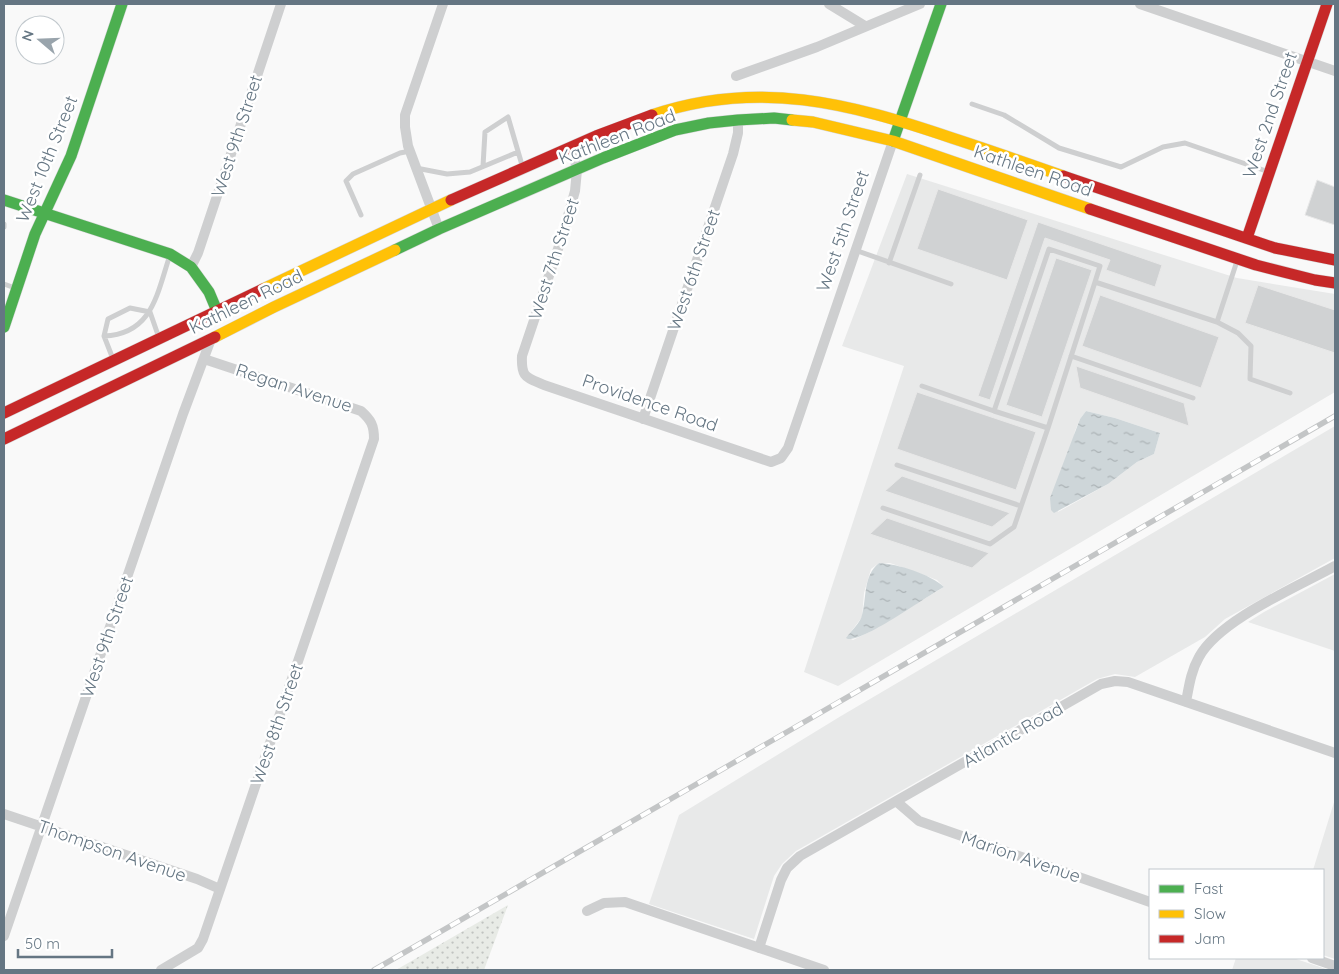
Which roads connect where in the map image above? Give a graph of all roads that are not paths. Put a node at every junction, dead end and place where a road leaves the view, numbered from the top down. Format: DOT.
graph roads {
  1 [pos="122,4"];
  2 [pos="281,4"];
  3 [pos="443,4"];
  4 [pos="829,4"];
  5 [pos="920,4"];
  6 [pos="941,4"];
  7 [pos="1140,4"];
  8 [pos="1327,4"];
  9 [pos="865,26"];
  10 [pos="1307,61"];
  11 [pos="1335,70"];
  12 [pos="736,76"];
  13 [pos="972,104"];
  14 [pos="738,120"];
  15 [pos="900,120"];
  16 [pos="892,141"];
  17 [pos="572,147"];
  18 [pos="410,151"];
  19 [pos="518,152"];
  20 [pos="483,166"];
  21 [pos="416,168"];
  22 [pos="523,168"];
  23 [pos="577,170"];
  24 [pos="470,172"];
  25 [pos="1269,172"];
  26 [pos="920,175"];
  27 [pos="474,184"];
  28 [pos="4,200"];
  29 [pos="431,209"];
  30 [pos="44,214"];
  31 [pos="361,215"];
  32 [pos="439,229"];
  33 [pos="1154,231"];
  34 [pos="1247,238"];
  35 [pos="854,250"];
  36 [pos="170,254"];
  37 [pos="1238,258"];
  38 [pos="1335,260"];
  39 [pos="889,263"];
  40 [pos="191,266"];
  41 [pos="311,266"];
  42 [pos="1335,273"];
  43 [pos="1096,282"];
  44 [pos="1335,283"];
  45 [pos="4,284"];
  46 [pos="951,284"];
  47 [pos="16,288"];
  48 [pos="217,311"];
  49 [pos="150,312"];
  50 [pos="1217,322"];
  51 [pos="4,326"];
  52 [pos="104,336"];
  53 [pos="159,338"];
  54 [pos="211,339"];
  55 [pos="1071,356"];
  56 [pos="113,359"];
  57 [pos="204,359"];
  58 [pos="522,369"];
  59 [pos="922,386"];
  60 [pos="1290,392"];
  61 [pos="1193,398"];
  62 [pos="994,411"];
  63 [pos="4,413"];
  64 [pos="643,419"];
  65 [pos="1048,428"];
  66 [pos="4,439"];
  67 [pos="367,459"];
  68 [pos="771,462"];
  69 [pos="897,464"];
  70 [pos="1021,506"];
  71 [pos="883,508"];
  72 [pos="1335,566"];
  73 [pos="1186,702"];
  74 [pos="1335,753"];
  75 [pos="897,802"];
  76 [pos="4,814"];
  77 [pos="42,827"];
  78 [pos="220,889"];
  79 [pos="1149,902"];
  80 [pos="587,910"];
  81 [pos="4,936"];
  82 [pos="758,948"];
  83 [pos="1314,959"];
  84 [pos="1333,967"];
  85 [pos="161,970"];
  86 [pos="824,970"];
  1 -- 30 [label="main road, West 10th Street"];
  2 -- 40 [label="street, West 9th Street"];
  3 -- 18 [label="street"];
  4 -- 9 [label="street"];
  5 -- 9 [label="street"];
  6 -- 15 [label="main road, West 5th Street"];
  7 -- 10 [label="street"];
  8 -- 10 [label="main road, West 2nd Street"];
  9 -- 12 [label="street"];
  10 -- 11 [label="street"];
  10 -- 25 [label="main road, West 2nd Street"];
  13 -- 25 [label="lane"];
  14 -- 16 [label="main road, Kathleen Road"];
  14 -- 23 [label="main road, Kathleen Road"];
  14 -- 64 [label="street, West 6th Street"];
  15 -- 16 [label="main road, West 5th Street"];
  15 -- 17 [label="main road, Kathleen Road"];
  15 -- 34 [label="main road, Kathleen Road"];
  16 -- 33 [label="main road, Kathleen Road"];
  16 -- 35 [label="street, West 5th Street"];
  17 -- 22 [label="main road, Kathleen Road"];
  17 -- 23 [label="street, West 7th Street"];
  18 -- 21 [label="street"];
  18 -- 31 [label="lane"];
  19 -- 20 [label="lane"];
  19 -- 20 [label="lane"];
  19 -- 22 [label="lane"];
  20 -- 24 [label="lane"];
  21 -- 24 [label="lane"];
  21 -- 29 [label="street"];
  22 -- 27 [label="main road, Kathleen Road"];
  23 -- 32 [label="main road, Kathleen Road"];
  23 -- 58 [label="street, West 7th Street"];
  24 -- 27 [label="lane"];
  25 -- 34 [label="main road, West 2nd Street"];
  26 -- 39 [label="lane"];
  27 -- 29 [label="main road, Kathleen Road"];
  28 -- 30 [label="main road"];
  29 -- 32 [label="street"];
  29 -- 41 [label="main road, Kathleen Road"];
  30 -- 36 [label="main road"];
  30 -- 47 [label="main road, West 10th Street"];
  32 -- 54 [label="main road, Kathleen Road"];
  33 -- 34 [label="main road"];
  33 -- 37 [label="main road, Kathleen Road"];
  34 -- 38 [label="main road, Kathleen Road"];
  35 -- 39 [label="lane"];
  35 -- 68 [label="street, West 5th Street"];
  36 -- 40 [label="main road"];
  36 -- 49 [label="lane"];
  37 -- 42 [label="main road"];
  37 -- 44 [label="main road, Kathleen Road"];
  37 -- 50 [label="lane"];
  39 -- 46 [label="lane"];
  40 -- 48 [label="main road"];
  41 -- 48 [label="main road, Kathleen Road"];
  41 -- 54 [label="main road"];
  43 -- 50 [label="lane"];
  43 -- 55 [label="lane"];
  43 -- 62 [label="lane"];
  45 -- 47 [label="lane"];
  47 -- 51 [label="main road, West 10th Street"];
  48 -- 53 [label="main road, Kathleen Road"];
  49 -- 52 [label="lane"];
  49 -- 52 [label="lane"];
  49 -- 53 [label="lane"];
  50 -- 60 [label="lane"];
  52 -- 56 [label="lane"];
  53 -- 56 [label="main road, Kathleen Road"];
  54 -- 57 [label="street, West 9th Street"];
  54 -- 66 [label="main road, Kathleen Road"];
  55 -- 61 [label="lane"];
  55 -- 65 [label="lane"];
  56 -- 63 [label="main road, Kathleen Road"];
  57 -- 67 [label="street, Regan Avenue"];
  57 -- 77 [label="street, West 9th Street"];
  58 -- 64 [label="street, Providence Road"];
  59 -- 62 [label="lane"];
  62 -- 65 [label="lane"];
  64 -- 68 [label="street, Providence Road"];
  65 -- 70 [label="lane"];
  67 -- 78 [label="street, West 8th Street"];
  69 -- 70 [label="lane"];
  70 -- 71 [label="lane"];
  72 -- 73 [label="street"];
  73 -- 74 [label="street, Atlantic Road"];
  73 -- 75 [label="street, Atlantic Road"];
  75 -- 79 [label="street, Marion Avenue"];
  75 -- 82 [label="street, Atlantic Road"];
  76 -- 77 [label="street, Thompson Avenue"];
  77 -- 78 [label="street, Thompson Avenue"];
  77 -- 81 [label="street, West 9th Street"];
  78 -- 85 [label="street, West 8th Street"];
  80 -- 82 [label="street"];
  82 -- 86 [label="street"];
  83 -- 84 [label="street"];
}
